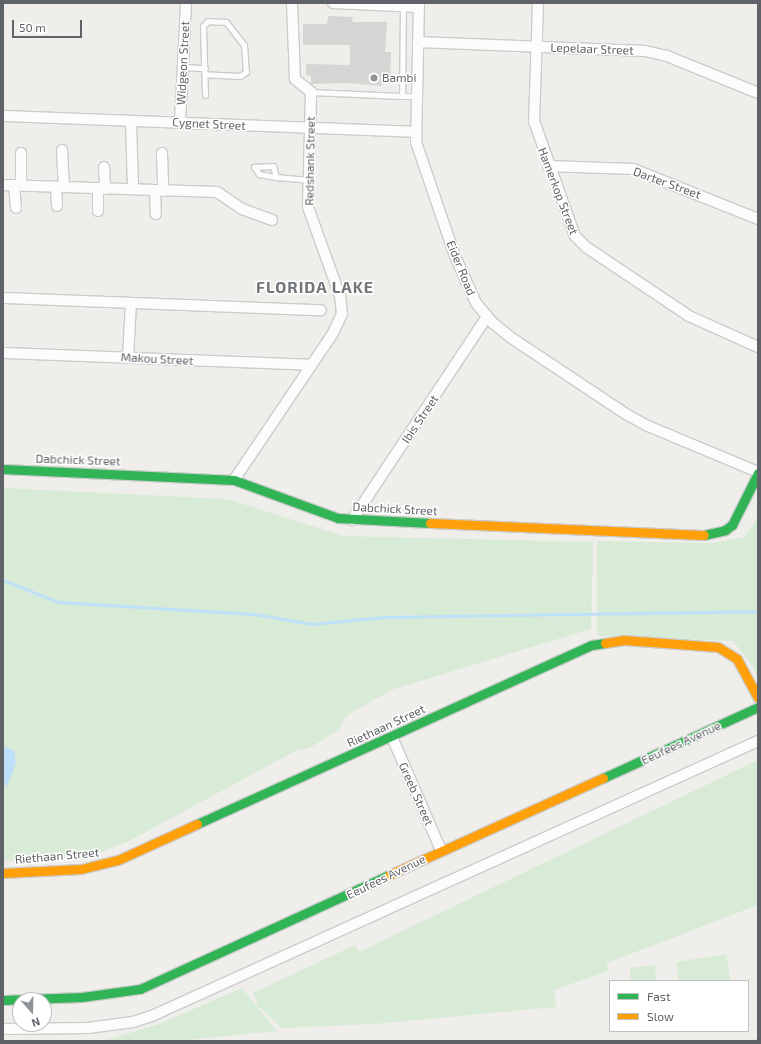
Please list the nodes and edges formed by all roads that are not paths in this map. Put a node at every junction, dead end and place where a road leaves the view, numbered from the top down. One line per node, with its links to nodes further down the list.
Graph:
1 (186, 3): 9 (street, Widgeon Street)
2 (292, 3): 12 (street)
3 (333, 3): 6 (street)
4 (538, 3): 8 (street, Hamerkop Street)
5 (419, 5): 6 (street); 7 (street, Eider Road)
6 (403, 6): 15 (lane)
7 (418, 42): 8 (street, Lepelaar Street); 16 (street, Eider Road)
8 (537, 46): 13 (street, Lepelaar Street); 25 (street, Hamerkop Street)
9 (183, 66): 10 (lane); 19 (street, Widgeon Street)
10 (205, 68): 11 (lane); 11 (lane)
11 (205, 74): 14 (lane)
12 (311, 92): 15 (lane); 20 (street, Redshank Street)
13 (758, 93)
14 (205, 95)
15 (402, 96): 16 (lane)
16 (416, 96): 21 (street, Eider Road)
17 (3, 116): 18 (street, Cygnet Street)
18 (131, 121): 19 (street, Cygnet Street); 33 (street)
19 (180, 122): 20 (street, Cygnet Street)
20 (310, 128): 21 (street, Cygnet Street); 28 (street, Redshank Street)
21 (415, 132): 44 (street, Eider Road)
22 (62, 150): 31 (street)
23 (21, 153): 30 (street)
24 (162, 153): 34 (street)
25 (548, 166): 39 (street, Darter Street); 45 (street, Hamerkop Street)
26 (104, 167): 32 (street)
27 (276, 177): 28 (lane)
28 (309, 180): 48 (street, Redshank Street)
29 (3, 185): 30 (street)
30 (17, 185): 31 (street); 36 (street)
31 (60, 187): 32 (street); 35 (street)
32 (101, 189): 33 (street); 37 (street)
33 (132, 189): 34 (street)
34 (159, 191): 38 (street); 40 (street)
35 (57, 206)
36 (16, 208)
37 (98, 211)
38 (156, 214)
39 (758, 219)
40 (272, 220)
41 (3, 298): 42 (street)
42 (131, 303): 43 (street); 47 (street)
43 (321, 310)
44 (487, 317): 50 (street, Eider Road); 52 (street, Ibis Street)
45 (758, 347)
46 (3, 353): 47 (street, Makou Street)
47 (128, 358): 48 (street, Makou Street)
48 (311, 365): 51 (street, Redshank Street)
49 (3, 469): 51 (street, Dabchick Street)
50 (758, 472): 52 (street, Dabchick Street)
51 (234, 480): 52 (street, Dabchick Street)
52 (352, 520)
53 (758, 698): 55 (street, Riethaan Street)
54 (758, 707): 57 (street, Eeufees Avenue)
55 (392, 737): 57 (street, Greeb Street); 58 (street, Riethaan Street)
56 (758, 742): 60 (street)
57 (441, 850): 59 (street, Eeufees Avenue)
58 (3, 873)
59 (3, 1000)
60 (3, 1029)

